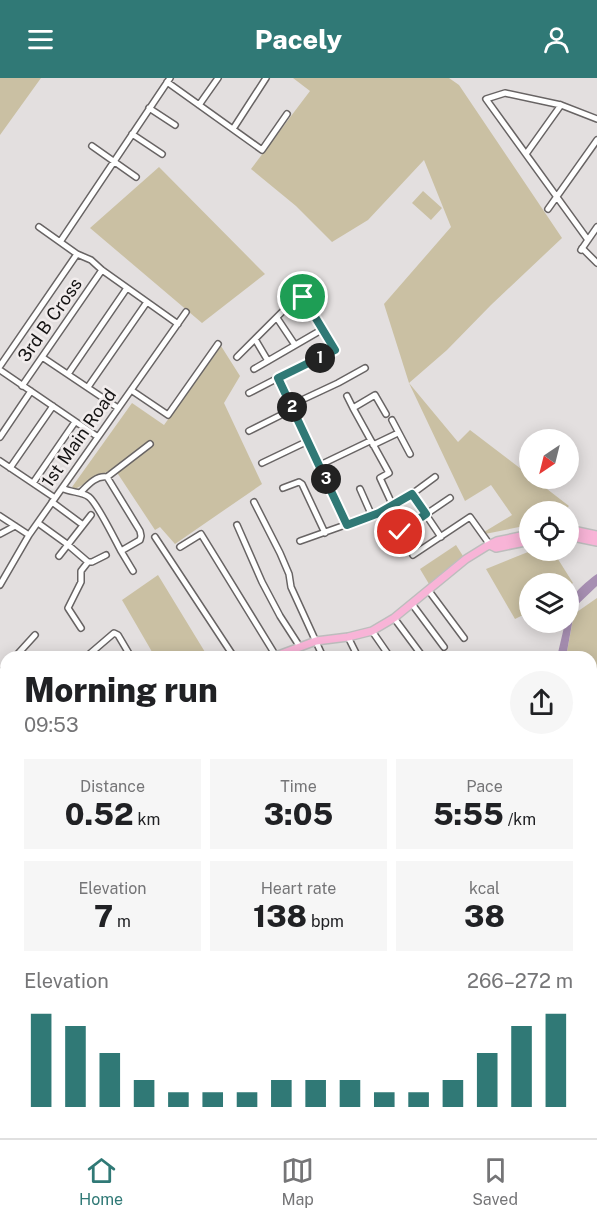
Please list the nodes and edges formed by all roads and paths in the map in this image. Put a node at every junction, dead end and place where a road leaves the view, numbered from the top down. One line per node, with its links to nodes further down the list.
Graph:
1 (218, 78): 4 (street)
2 (266, 78): 10 (street)
3 (168, 80): 4 (street); 6 (street)
4 (199, 105): 10 (street)
5 (561, 105): 8 (street); 15 (street); 15 (street)
6 (150, 108): 9 (street); 11 (street)
7 (287, 114): 10 (street)
8 (597, 119)
9 (175, 124)
10 (233, 129)
11 (132, 134): 14 (street); 16 (street)
12 (597, 140): 18 (street)
13 (92, 146): 16 (street)
14 (162, 154)
15 (526, 154): 18 (street)
16 (114, 162): 17 (street); 23 (street)
17 (136, 177)
18 (557, 197): 19 (street); 22 (street)
19 (548, 209)
20 (597, 226): 22 (street)
21 (39, 227): 23 (street)
22 (588, 240): 25 (street)
23 (60, 242): 24 (street)
24 (77, 254): 26 (street); 39 (street)
25 (597, 263)
26 (102, 270): 27 (street); 36 (street, 3rd B Cross)
27 (127, 288): 28 (street); 42 (street)
28 (147, 302): 31 (street); 45 (street)
29 (186, 312): 31 (street, 1st Main Road)
30 (277, 318): 32 (street); 33 (street); 35 (street)
31 (178, 324): 46 (street, 1st Main Road)
32 (323, 329): 35 (street); 43 (street)
33 (255, 339): 37 (street); 38 (street)
34 (218, 344): 46 (street)
35 (295, 345): 38 (street)
36 (42, 357): 42 (street); 44 (street, 3rd B Cross)
37 (237, 357)
38 (268, 361): 41 (street)
39 (0, 368): 44 (street)
40 (365, 368): 53 (street)
41 (255, 369)
42 (68, 374): 45 (street)
43 (278, 378): 49 (street); 53 (street)
44 (22, 386): 47 (street)
45 (88, 387): 54 (street)
46 (131, 390): 54 (street, 1st Main Road)
47 (31, 391): 52 (street); 61 (street)
48 (382, 391): 50 (street)
49 (249, 393)
50 (375, 394): 55 (street); 56 (street)
51 (348, 396): 55 (street)
52 (53, 406): 58 (street); 70 (street)
53 (292, 407): 59 (street); 63 (street)
54 (118, 408): 62 (street, 1st Main Road)
55 (353, 408): 64 (street)
56 (386, 414)
57 (392, 420): 60 (street)
58 (75, 422): 62 (street); 73 (street)
59 (249, 431)
60 (398, 433): 64 (street); 66 (street)
61 (0, 437)
62 (98, 437): 74 (street, 1st Main Road)
63 (308, 441): 68 (street); 69 (street)
64 (372, 443): 69 (street); 82 (street)
65 (150, 444): 71 (street)
66 (410, 454)
67 (0, 461): 70 (street)
68 (262, 463)
69 (320, 465): 90 (street)
70 (10, 468): 73 (street)
71 (107, 477): 77 (street); 108 (street)
72 (435, 477): 78 (street)
73 (33, 483): 80 (street)
74 (62, 488): 77 (street); 80 (street, 1st Main Road)
75 (284, 488): 94 (street)
76 (360, 489): 86 (street)
77 (80, 493): 108 (street)
78 (412, 494): 82 (street); 83 (street)
79 (450, 498): 83 (street)
80 (53, 500): 87 (street, 1st Main Road); 88 (street)
81 (254, 502): 123 (street)
82 (393, 506): 86 (street)
83 (426, 514): 93 (street); 100 (street)
84 (91, 515): 88 (street)
85 (0, 516): 91 (street)
86 (372, 516): 90 (street)
87 (38, 523): 96 (street, 1st Main Road); 105 (street)
88 (83, 525): 105 (street)
89 (237, 525): 125 (street)
90 (347, 525): 94 (street)
91 (15, 526): 95 (street); 96 (street)
92 (579, 531): 97 (main road)
93 (400, 532)
94 (325, 533): 102 (street)
95 (0, 534)
96 (29, 535): 114 (street, 1st Main Road)
97 (597, 535)
98 (519, 536): 106 (main road)
99 (155, 537): 129 (street)
100 (441, 537): 106 (street); 110 (street)
101 (579, 538): 103 (main road)
102 (300, 542)
103 (597, 542)
104 (519, 543): 106 (main road)
105 (67, 544): 111 (street); 112 (street)
106 (490, 545): 115 (main road)
107 (180, 547): 130 (street)
108 (121, 551): 113 (street)
109 (106, 555): 112 (street)
110 (413, 555)
111 (59, 556)
112 (87, 562): 118 (street)
113 (133, 571)
114 (0, 585)
115 (429, 591): 116 (main road); 122 (street)
116 (412, 604): 117 (main road); 124 (street)
117 (394, 618): 119 (main road); 135 (street)
118 (81, 628)
119 (372, 631): 121 (main road); 134 (street)
120 (35, 635): 126 (street)
121 (348, 637): 123 (main road); 133 (street)
122 (464, 638)
123 (316, 640): 125 (main road); 132 (street)
124 (444, 646)
125 (300, 647): 131 (main road)
126 (20, 651)
127 (93, 651): 128 (street)
128 (127, 651)
129 (230, 651)
130 (271, 651)
131 (294, 651)
132 (321, 651)
133 (355, 651)
134 (386, 651)
135 (419, 651)

